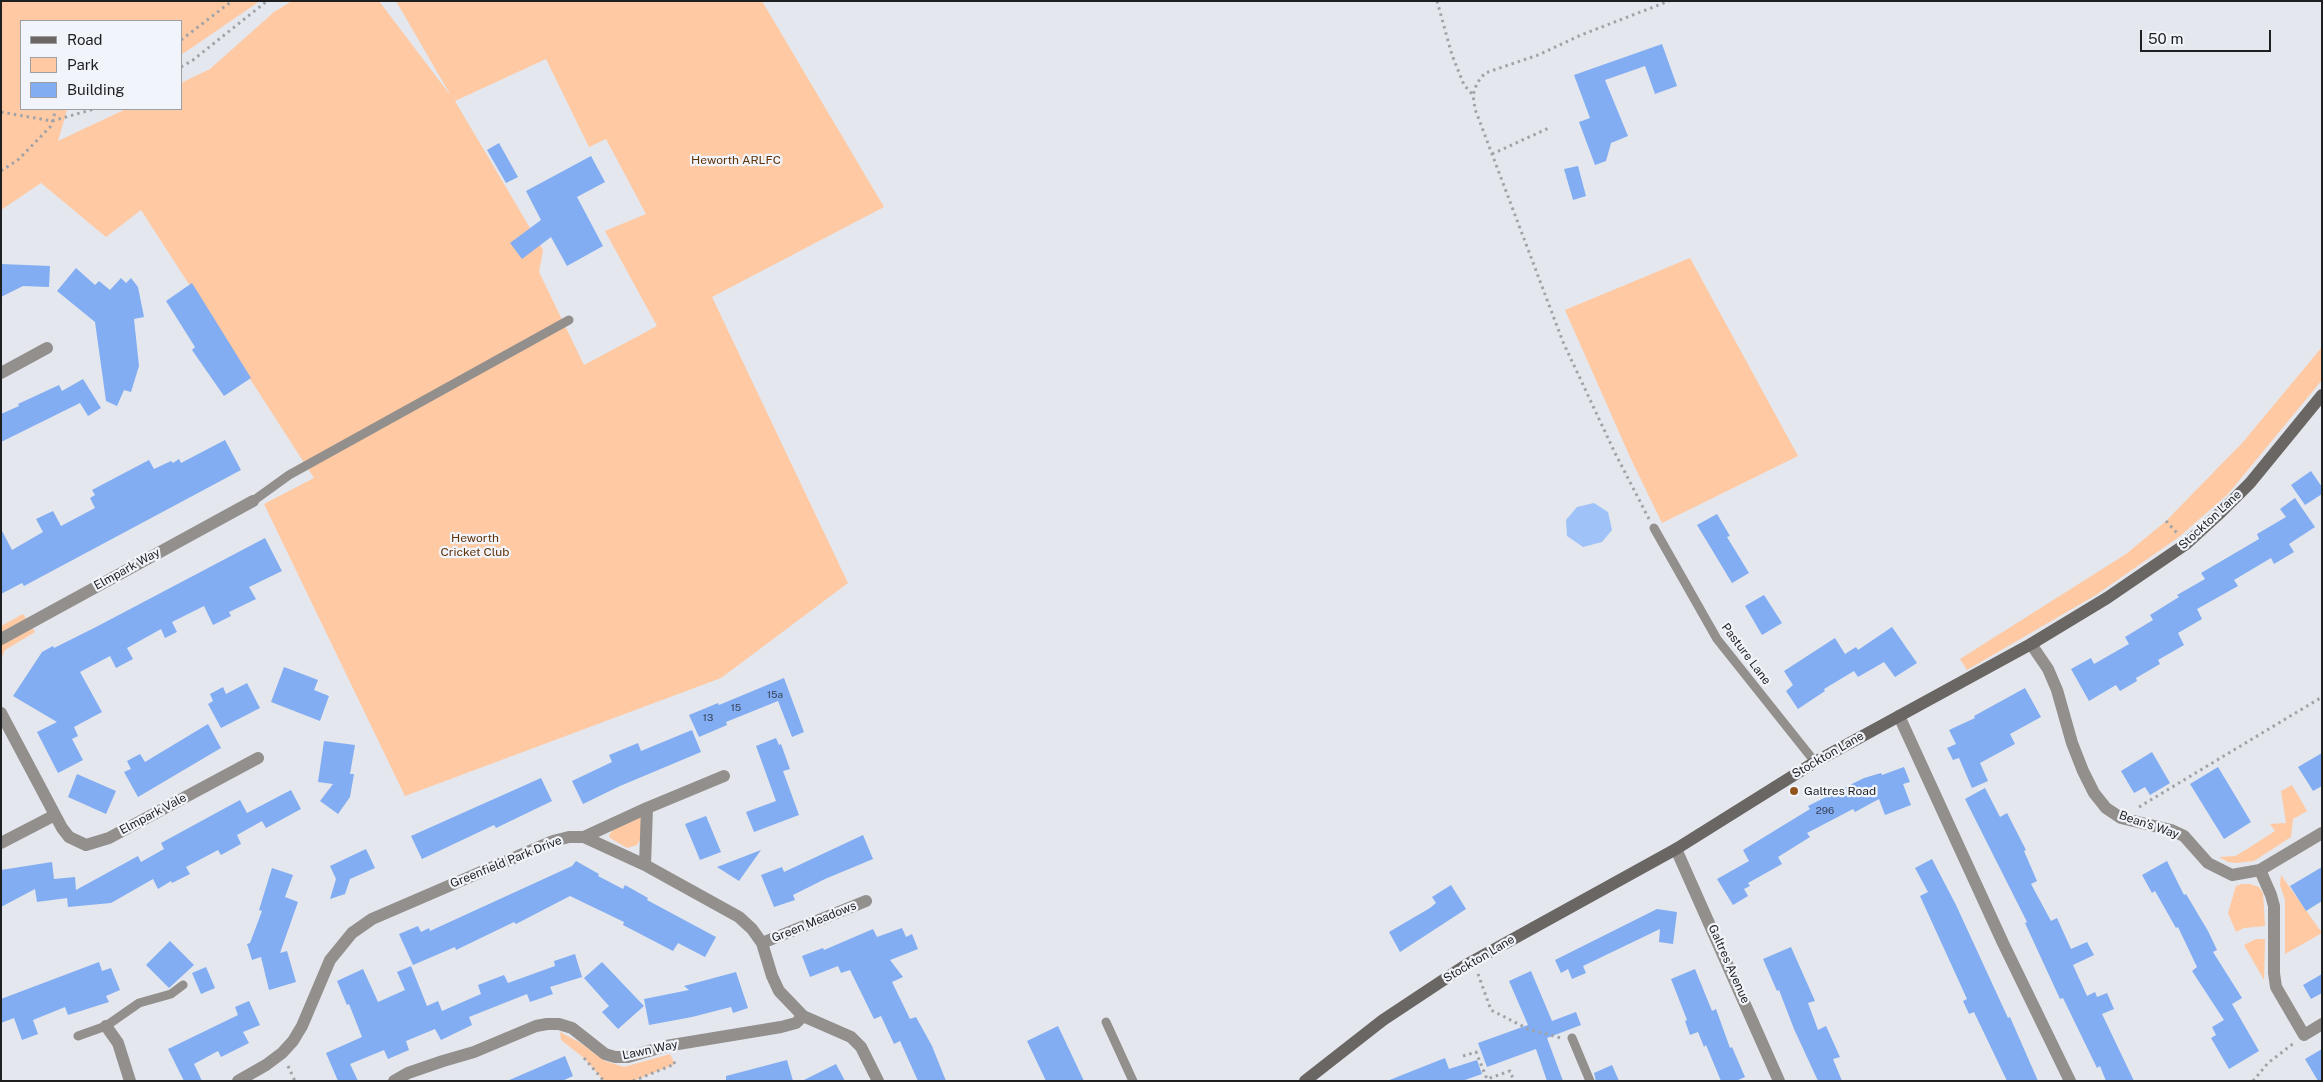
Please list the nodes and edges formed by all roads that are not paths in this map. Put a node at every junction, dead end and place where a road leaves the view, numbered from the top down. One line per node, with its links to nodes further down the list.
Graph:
1 (569, 320): 5 (lane)
2 (47, 348): 3 (street)
3 (1, 373)
4 (2322, 396): 8 (street, Stockton Lane)
5 (253, 501): 7 (street, Elmpark Way)
6 (1654, 528): 12 (lane, Pasture Lane)
7 (1, 639)
8 (2030, 644): 10 (street, Stockton Lane); 21 (street, Bean's Way)
9 (1, 713): 15 (street, Elmpark Vale)
10 (1899, 716): 12 (street, Stockton Lane); 39 (street)
11 (258, 758): 15 (street, Elmpark Vale)
12 (1815, 762): 19 (street, Stockton Lane)
13 (724, 776): 14 (street)
14 (647, 808): 17 (street); 20 (street)
15 (55, 816): 18 (street)
16 (2322, 833): 21 (street, Bean's Way)
17 (584, 837): 20 (street); 32 (street, Greenfield Park Drive)
18 (1, 843)
19 (1676, 849): 36 (street, Stockton Lane); 38 (street, Galtres Avenue)
20 (645, 865): 23 (street)
21 (2260, 870): 27 (street)
22 (866, 901): 23 (street, Green Meadows)
23 (762, 943): 25 (street)
24 (183, 985): 28 (lane)
25 (803, 1016): 33 (street, Lawn Way); 34 (street)
26 (1106, 1022): 35 (lane)
27 (2322, 1024)
28 (106, 1026): 29 (lane); 31 (street)
29 (78, 1036)
30 (1572, 1038): 37 (lane)
31 (130, 1081)
32 (238, 1081)
33 (394, 1081)
34 (878, 1081)
35 (1133, 1081)
36 (1305, 1081)
37 (1590, 1081)
38 (1779, 1081)
39 (2070, 1081)

